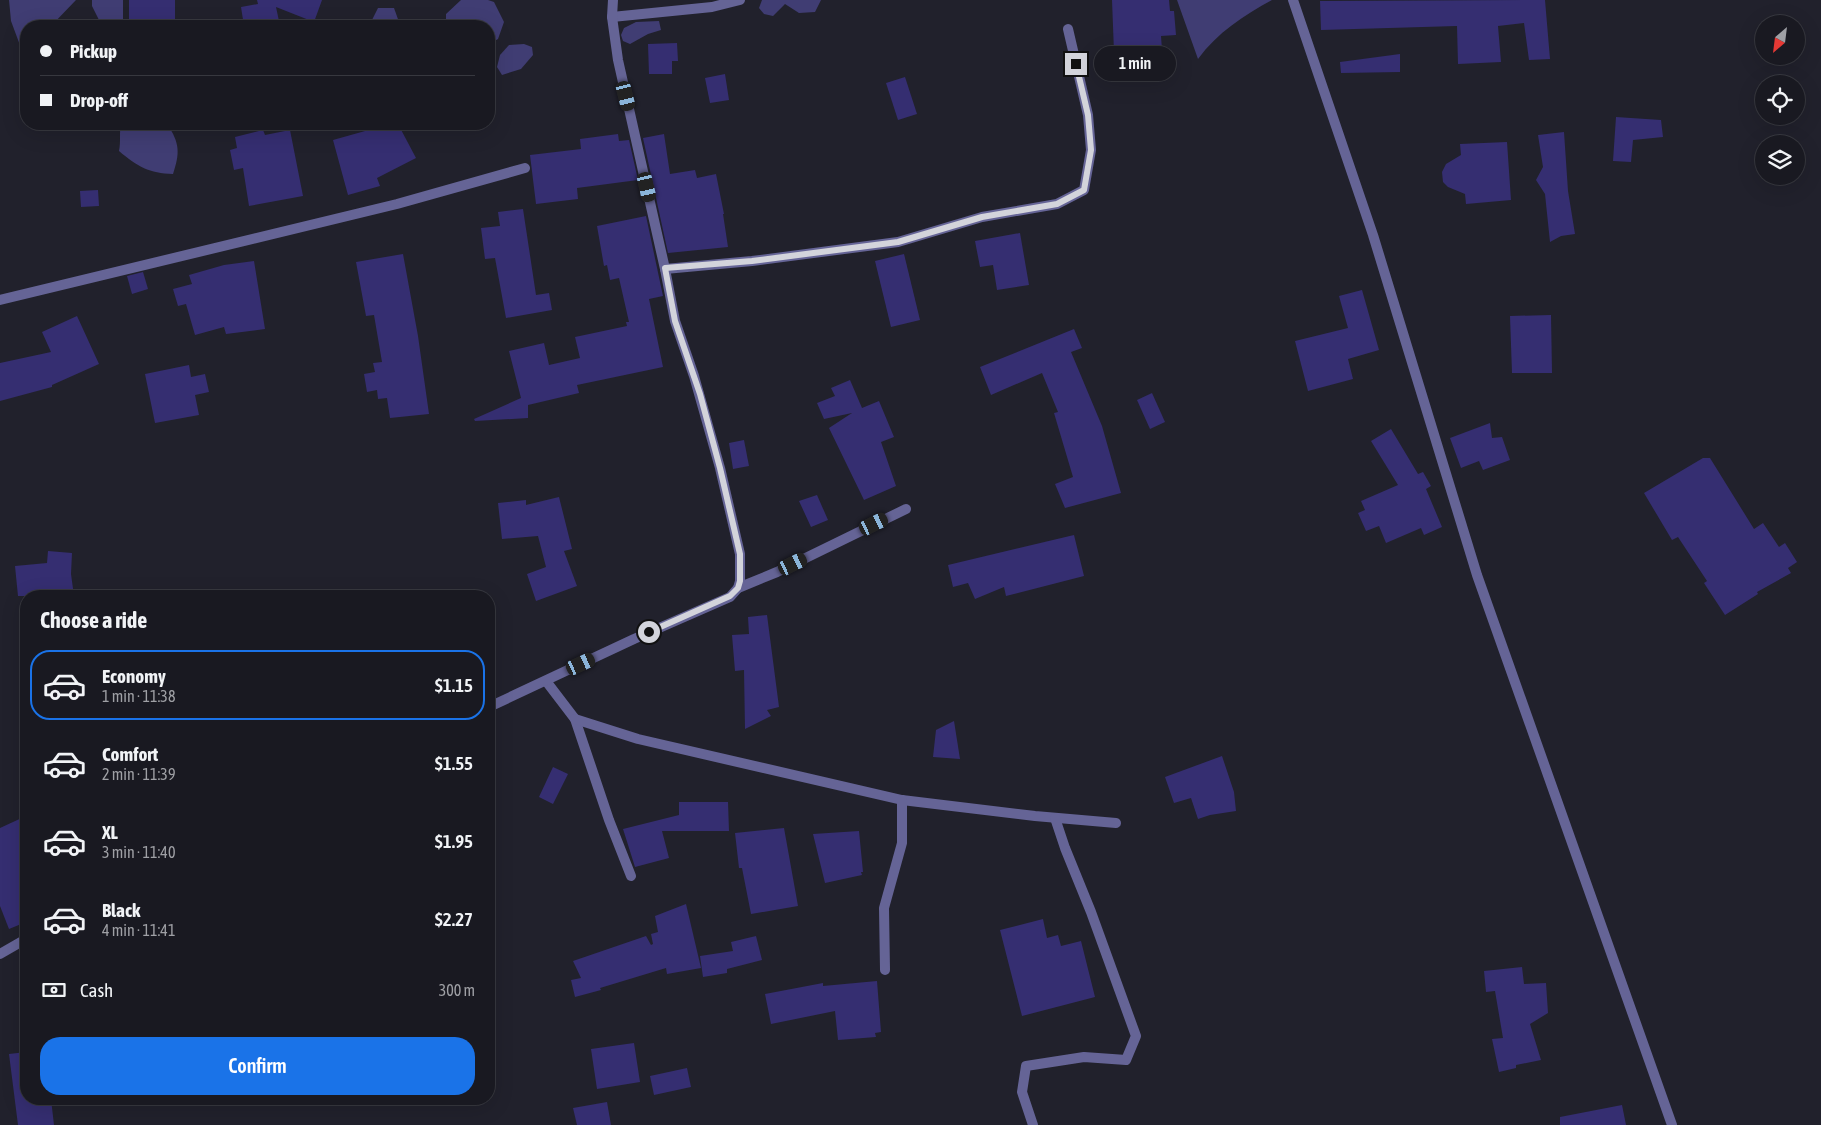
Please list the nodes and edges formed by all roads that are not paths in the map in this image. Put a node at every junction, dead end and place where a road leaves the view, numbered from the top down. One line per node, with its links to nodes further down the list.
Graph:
1 (613, 0): 4 (street)
2 (740, 0): 4 (street)
3 (1293, 0): 22 (street)
4 (612, 17): 7 (street)
5 (1068, 29): 7 (street)
6 (524, 168): 8 (street)
7 (665, 268): 10 (street)
8 (0, 300)
9 (906, 508): 10 (street)
10 (738, 588): 11 (street)
11 (546, 681): 12 (street); 13 (street)
12 (495, 704)
13 (575, 719): 14 (street); 17 (street)
14 (902, 800): 15 (street); 20 (street)
15 (1055, 818): 16 (street); 21 (street)
16 (1116, 823)
17 (631, 876)
18 (20, 942): 19 (street)
19 (0, 954)
20 (885, 970)
21 (1033, 1125)
22 (1672, 1125)

